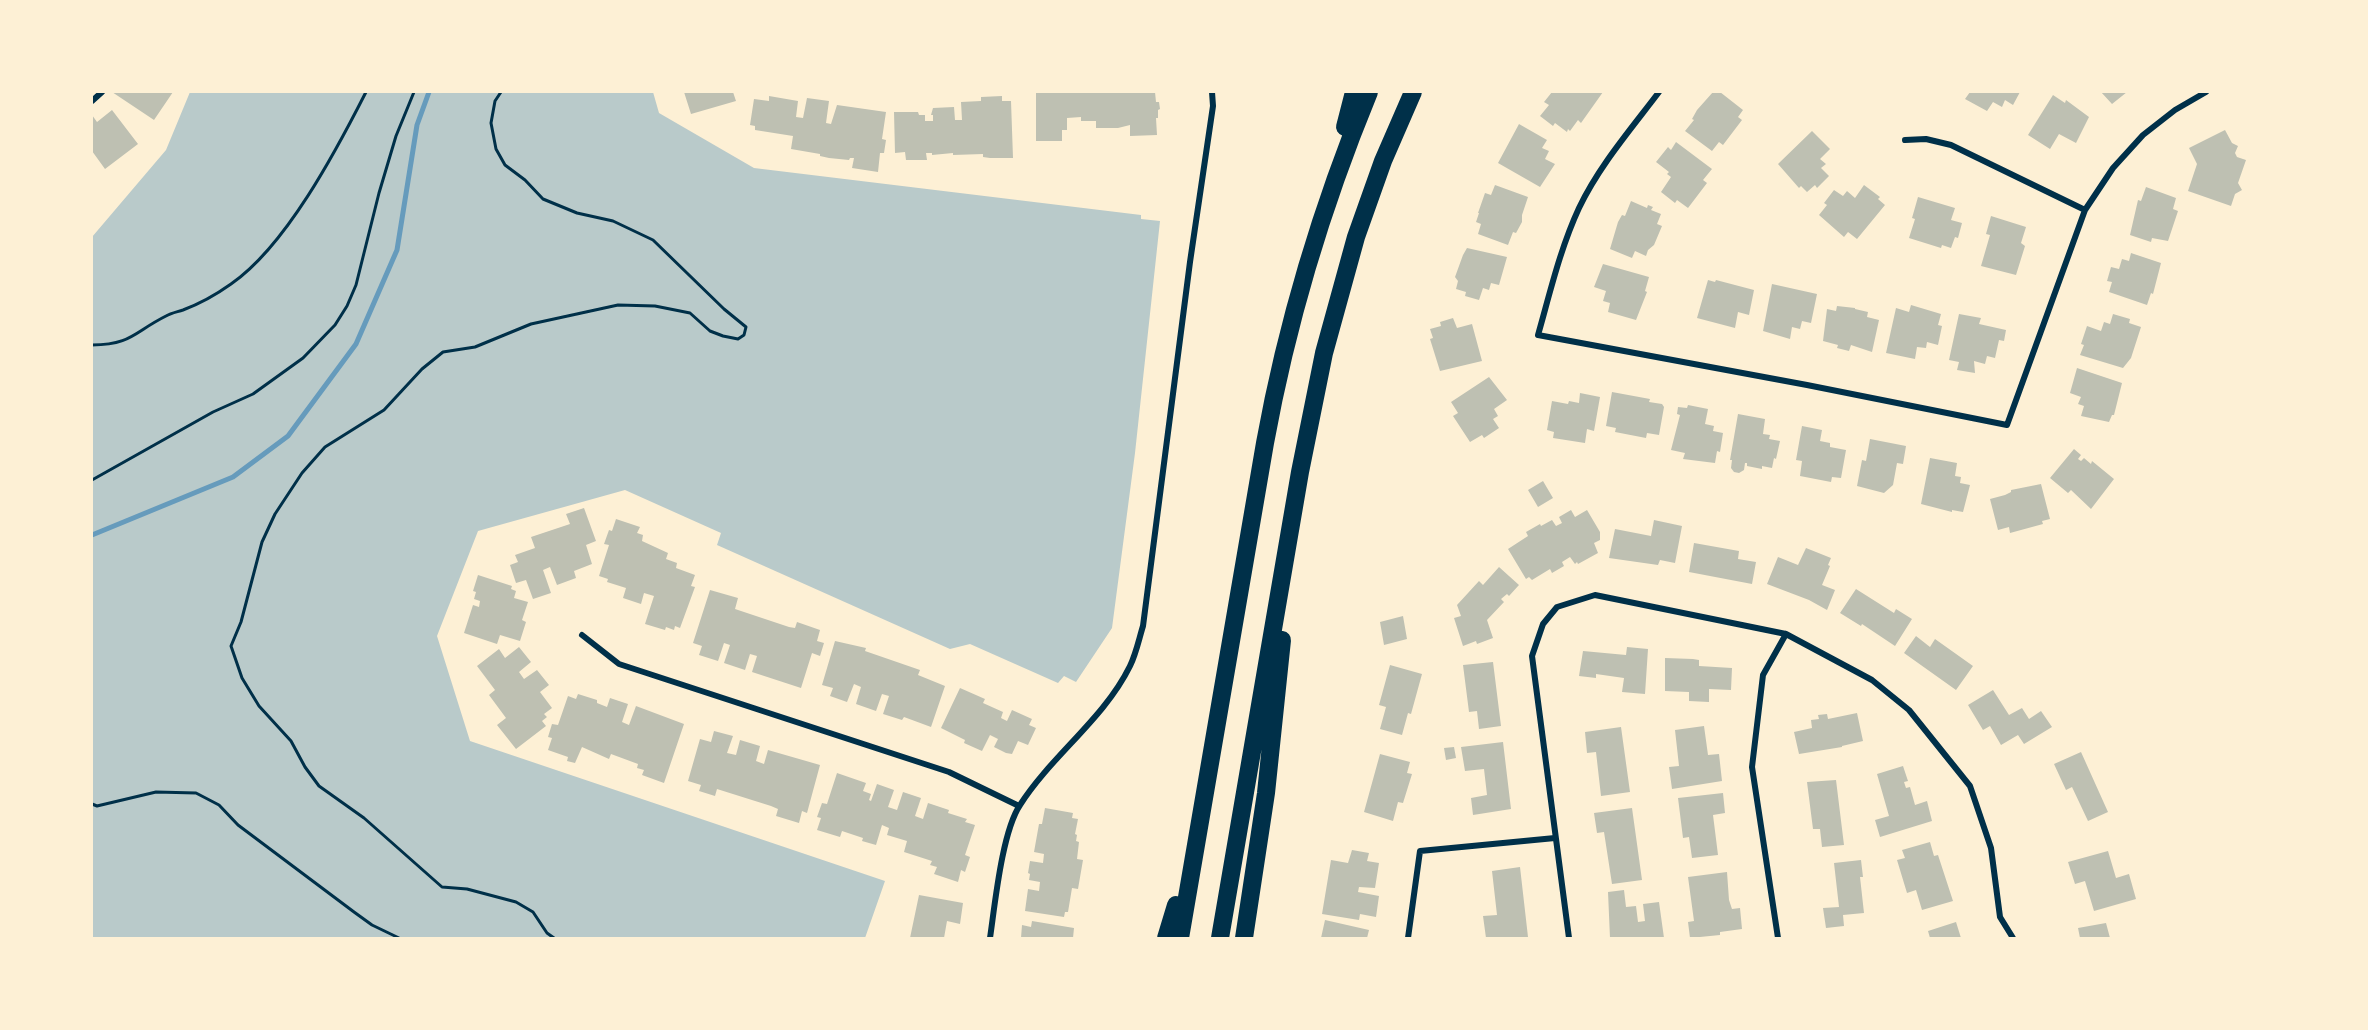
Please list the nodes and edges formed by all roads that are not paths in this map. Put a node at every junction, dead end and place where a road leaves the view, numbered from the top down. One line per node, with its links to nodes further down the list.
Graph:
1 (102, 92): 9 (street)
2 (1212, 92): 18 (street)
3 (1354, 92): 12 (highway)
4 (1369, 92): 12 (highway)
5 (1413, 92): 10 (highway)
6 (1417, 92): 10 (highway)
7 (1659, 92): 13 (street)
8 (2206, 92): 13 (street)
9 (92, 101)
10 (1398, 123): 14 (highway)
11 (1905, 140): 13 (street)
12 (1325, 206): 17 (highway)
13 (2085, 210)
14 (1300, 472): 23 (highway); 24 (highway)
15 (1786, 634): 19 (street); 27 (street); 28 (street)
16 (582, 635): 18 (street)
17 (1203, 805): 21 (highway); 22 (highway)
18 (1019, 807): 20 (street)
19 (1555, 838): 25 (street); 26 (street)
20 (990, 939)
21 (1166, 939)
22 (1180, 939)
23 (1220, 939)
24 (1244, 939)
25 (1408, 939)
26 (1569, 939)
27 (1778, 939)
28 (2013, 939)

